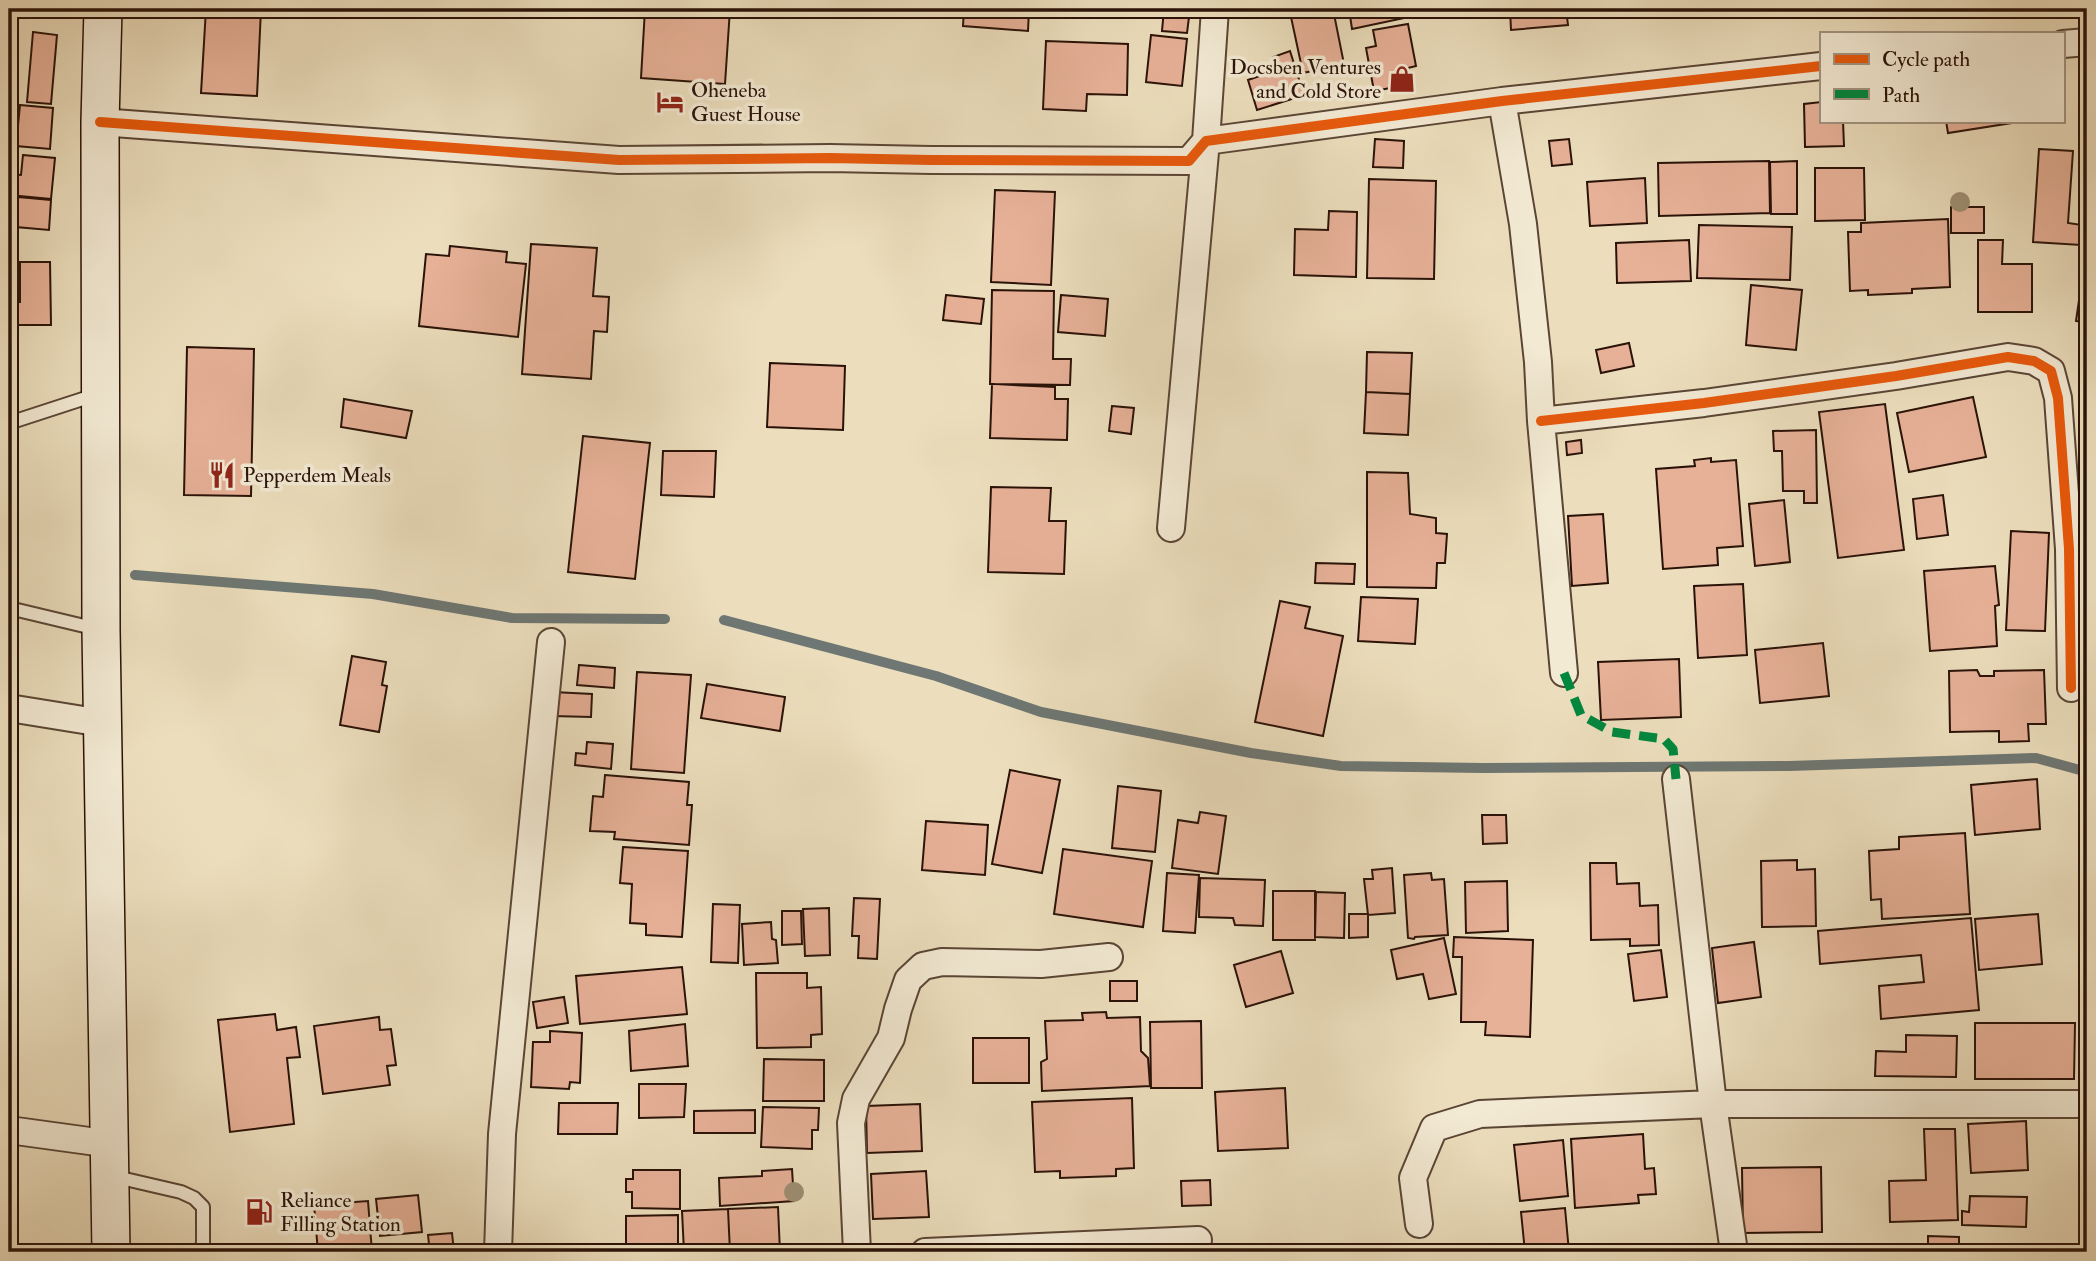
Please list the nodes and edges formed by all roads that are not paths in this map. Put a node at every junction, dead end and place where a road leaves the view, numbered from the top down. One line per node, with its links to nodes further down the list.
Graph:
1 (103, 9): 7 (main road)
2 (1215, 9): 8 (street)
3 (2087, 42): 4 (street)
4 (2064, 44)
5 (1820, 66): 6 (street)
6 (1502, 101): 8 (street); 10 (street)
7 (100, 122): 8 (street); 9 (main road)
8 (1206, 141): 12 (street)
9 (101, 394): 11 (lane); 14 (main road)
10 (1541, 421): 16 (street); 17 (street)
11 (9, 423)
12 (1171, 528)
13 (9, 608): 14 (lane)
14 (101, 630): 19 (main road)
15 (551, 642): 30 (street)
16 (1564, 673)
17 (2071, 688)
18 (9, 708): 19 (street)
19 (102, 723): 25 (main road)
20 (1676, 779): 22 (street)
21 (1110, 957): 31 (street)
22 (1713, 1104): 23 (street); 26 (street); 33 (street)
23 (2087, 1104)
24 (9, 1130): 25 (street)
25 (110, 1160): 28 (main road); 29 (lane)
26 (1419, 1224)
27 (1198, 1240): 32 (street)
28 (111, 1252)
29 (200, 1252)
30 (498, 1252)
31 (857, 1252)
32 (925, 1252)
33 (1734, 1252)

